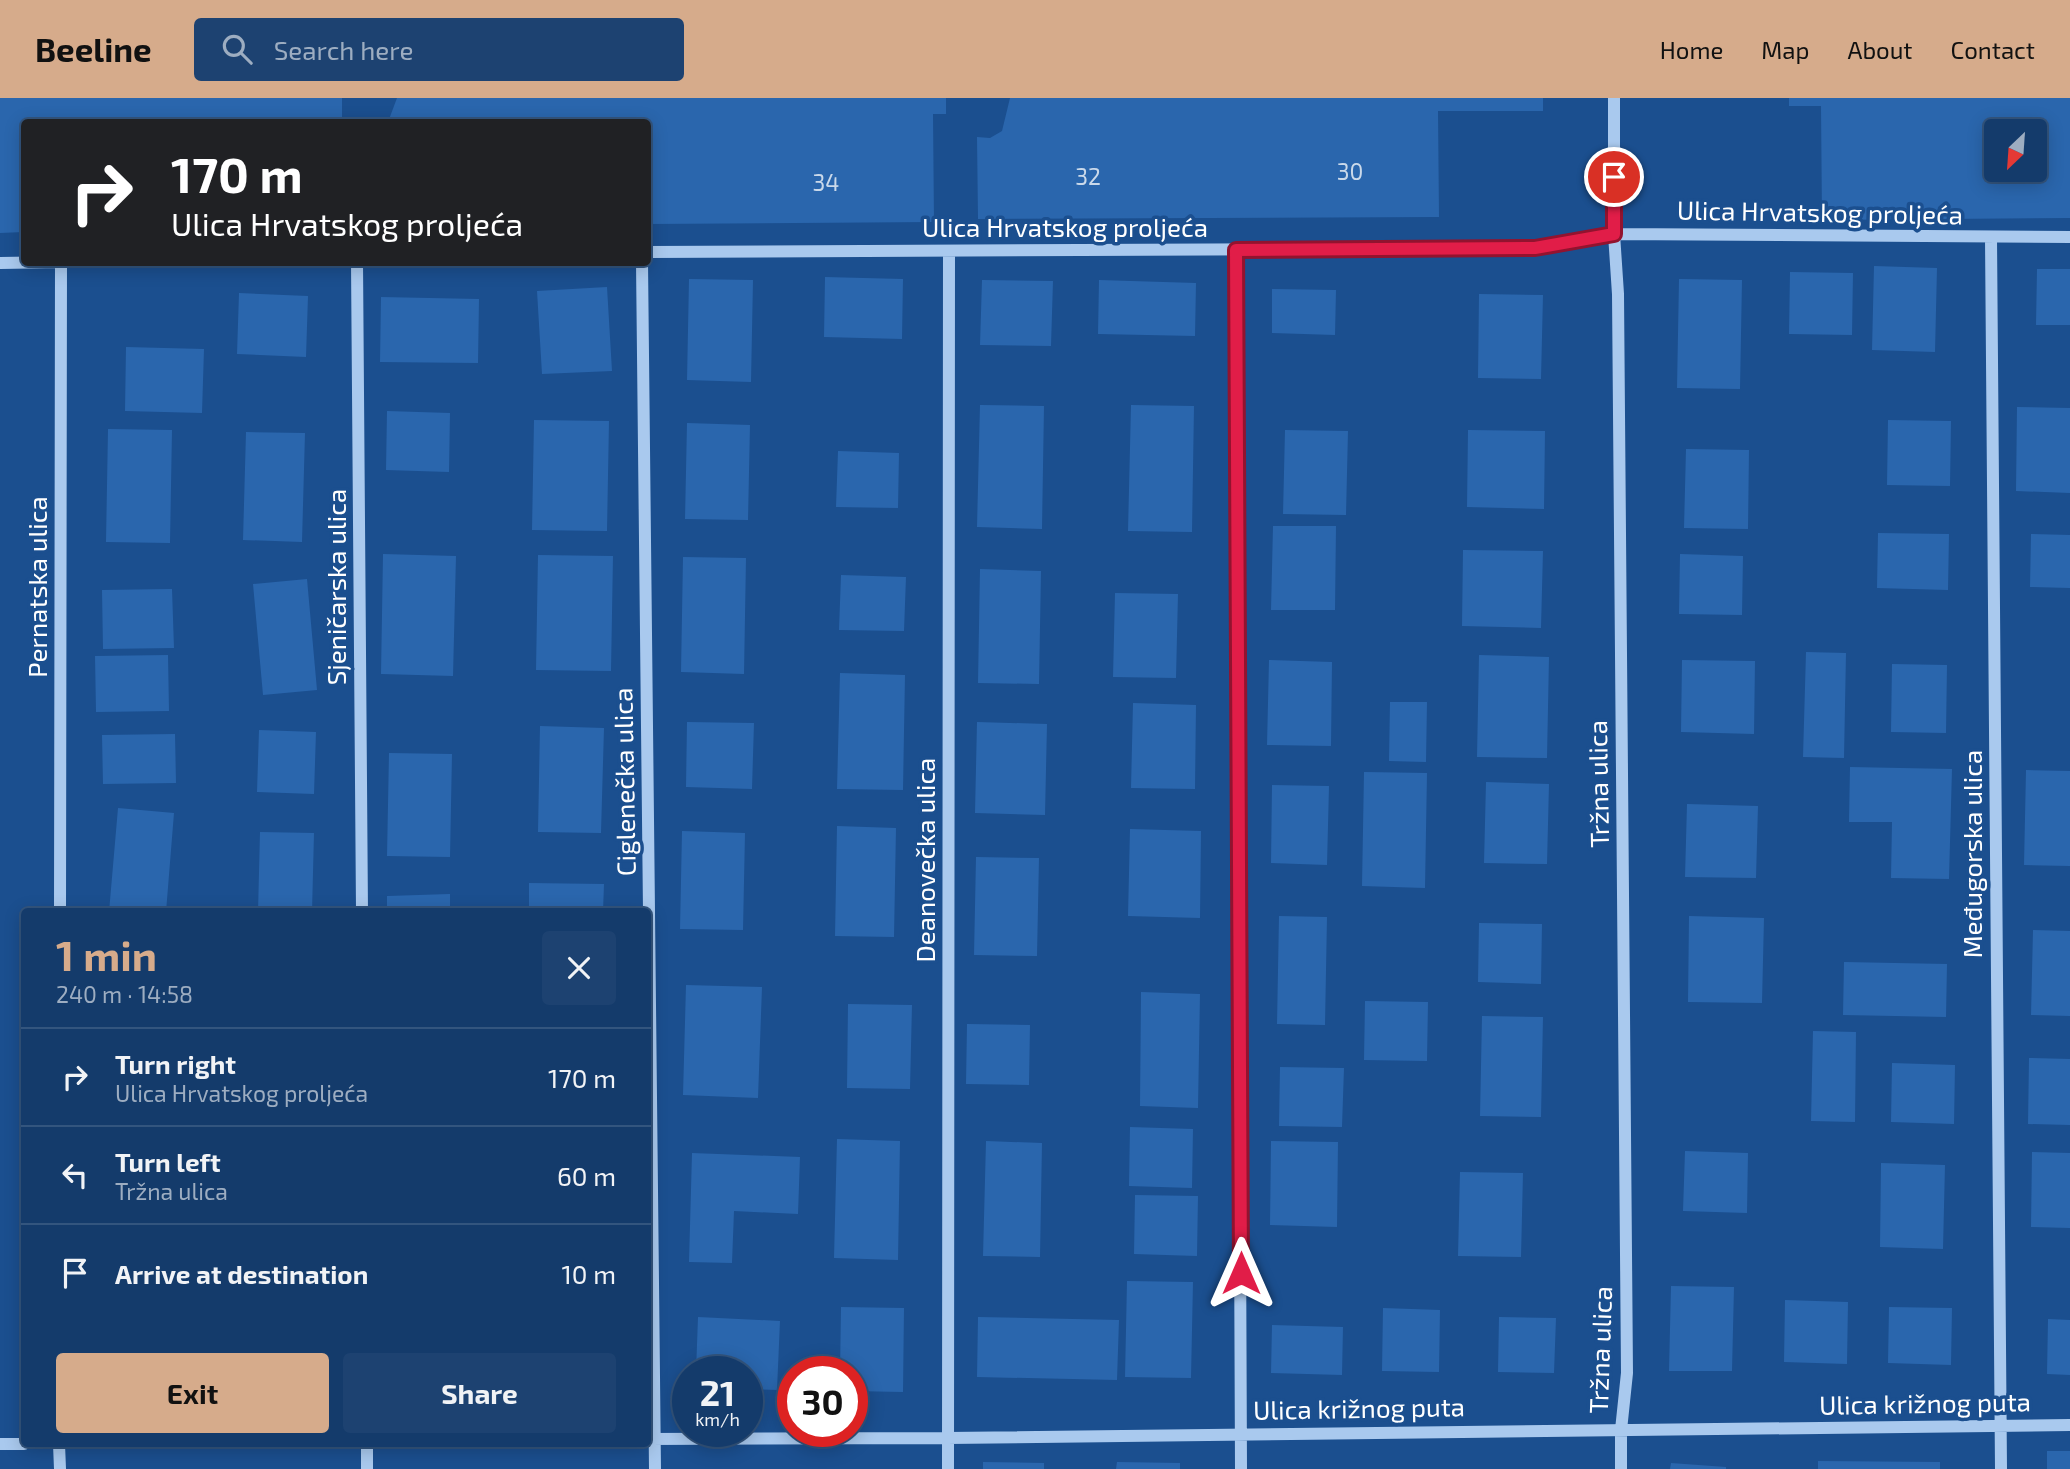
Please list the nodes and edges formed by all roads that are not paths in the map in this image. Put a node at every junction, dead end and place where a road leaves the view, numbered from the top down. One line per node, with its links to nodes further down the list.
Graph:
1 (1614, 98): 2 (street, Tržna ulica)
2 (1614, 234): 4 (street, Ulica Hrvatskog proljeća); 5 (street, Ulica Hrvatskog proljeća); 18 (street, Tržna ulica)
3 (2070, 237): 4 (street, Ulica Hrvatskog proljeća)
4 (1991, 238): 17 (street, Međugorska ulica)
5 (1236, 250): 7 (street, Ulica Hrvatskog proljeća); 19 (street)
6 (651, 252): 7 (street, Ulica Hrvatskog proljeća)
7 (949, 252): 20 (street, Deanovečka ulica)
8 (0, 263): 9 (street)
9 (21, 263)
10 (61, 266): 13 (street, Pernatska ulica)
11 (357, 266): 14 (street, Sjeničarska ulica)
12 (642, 266): 15 (street, Ciglenečka ulica)
13 (60, 908)
14 (362, 908)
15 (647, 908)
16 (2070, 1425): 17 (street, Ulica križnog puta)
17 (2001, 1427): 18 (street, Ulica križnog puta); 32 (street, Međugorska ulica)
18 (1621, 1430): 19 (street, Ulica križnog puta); 31 (street, Tržna ulica)
19 (1241, 1433): 20 (street, Ulica križnog puta); 30 (street)
20 (947, 1438): 21 (street, Ulica križnog puta); 29 (street, Deanovečka ulica)
21 (651, 1439): 28 (street, Ciglenečka ulica)
22 (0, 1444): 23 (street)
23 (21, 1444)
24 (59, 1447): 26 (street)
25 (367, 1447): 27 (street)
26 (60, 1469)
27 (367, 1469)
28 (655, 1469)
29 (948, 1469)
30 (1241, 1469)
31 (1621, 1469)
32 (2001, 1469)

